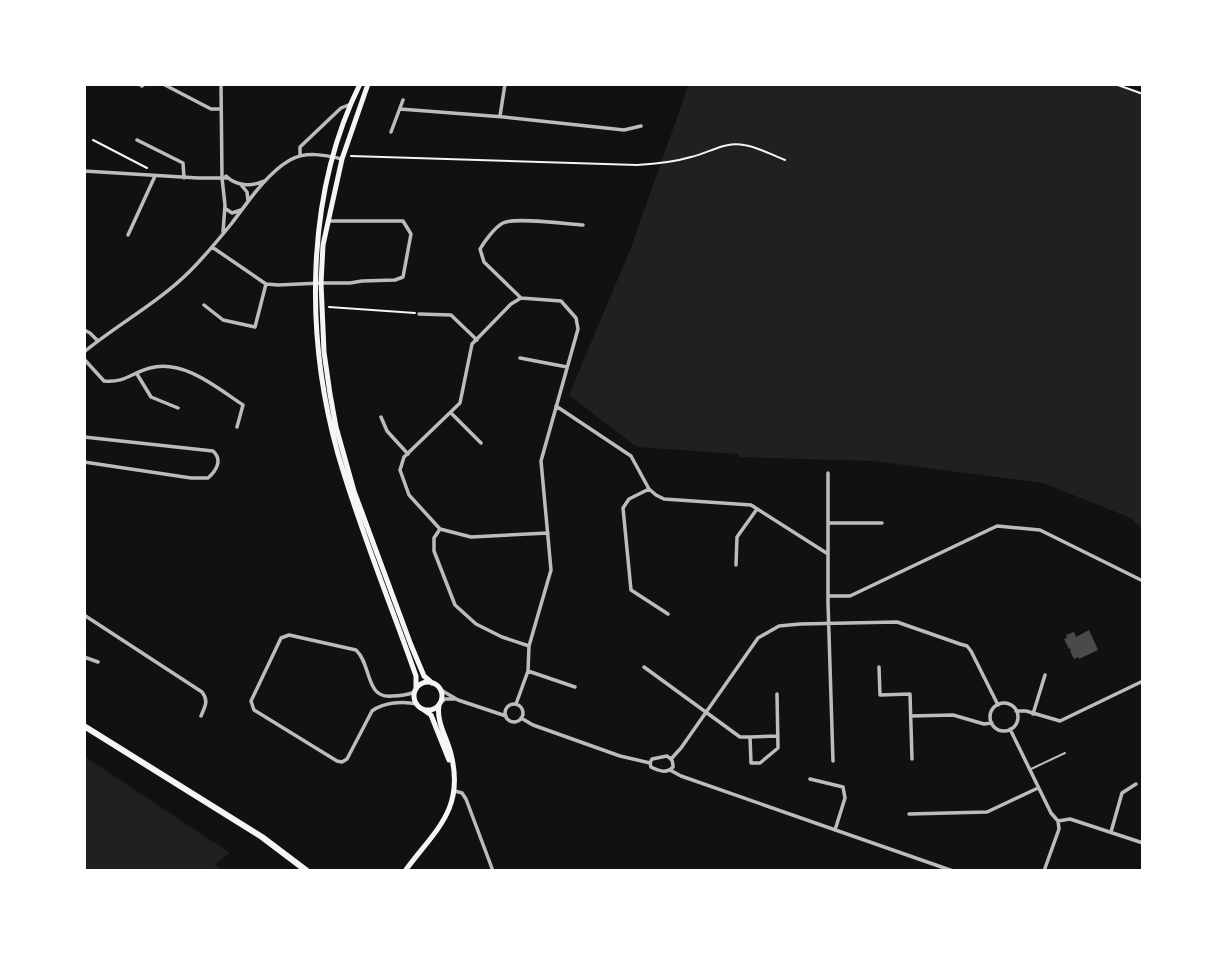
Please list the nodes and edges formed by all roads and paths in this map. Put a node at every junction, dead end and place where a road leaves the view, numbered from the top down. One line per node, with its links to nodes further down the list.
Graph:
1 (139, 84): 2 (street)
2 (145, 84)
3 (163, 84): 12 (street)
4 (221, 84): 12 (street)
5 (360, 84): 11 (main road)
6 (368, 84): 21 (main road)
7 (505, 84): 14 (street)
8 (1115, 84): 9 (path)
9 (1143, 94)
10 (403, 100): 13 (street)
11 (351, 104): 19 (street); 20 (main road)
12 (220, 109): 26 (street)
13 (400, 109): 14 (street); 16 (street)
14 (500, 116): 15 (street)
15 (641, 126)
16 (391, 132)
17 (93, 140): 24 (path)
18 (136, 141): 25 (street)
19 (300, 156): 20 (street); 27 (street)
20 (333, 157): 21 (street); 38 (main road)
21 (342, 157): 22 (path); 33 (main road)
22 (785, 160)
23 (84, 171): 24 (street)
24 (153, 176): 25 (street); 36 (street)
25 (184, 178): 26 (street)
26 (225, 178): 28 (street); 29 (street)
27 (267, 180): 28 (street); 30 (street)
28 (238, 183): 29 (street); 30 (street)
29 (224, 190): 31 (street)
30 (247, 202): 32 (street)
31 (225, 205): 32 (street); 35 (street)
32 (242, 209): 35 (street)
33 (328, 221): 38 (main road); 38 (street)
34 (583, 225): 40 (street)
35 (222, 233): 37 (street)
36 (128, 234)
37 (212, 247): 39 (street); 46 (street)
38 (318, 283): 39 (street); 42 (main road); 86 (main road)
39 (267, 284): 41 (street)
40 (521, 298): 45 (street); 50 (street)
41 (204, 305)
42 (321, 308): 43 (path); 83 (main road)
43 (419, 314): 45 (street)
44 (84, 330): 46 (street)
45 (477, 340): 54 (street)
46 (98, 341): 47 (street)
47 (84, 352)
48 (520, 358): 50 (street)
49 (84, 359): 51 (street)
50 (567, 367): 52 (street)
51 (137, 374): 53 (street); 56 (street)
52 (556, 406): 62 (street); 67 (street)
53 (178, 408)
54 (451, 413): 58 (street); 59 (street)
55 (381, 417): 59 (street)
56 (237, 427)
57 (84, 437): 60 (street)
58 (481, 443)
59 (408, 454): 66 (street)
60 (84, 462)
61 (828, 473): 64 (street)
62 (649, 489): 63 (street); 72 (street)
63 (757, 509): 68 (street); 69 (street)
64 (828, 523): 65 (street); 68 (street)
65 (882, 523)
66 (440, 529): 67 (street); 75 (street)
67 (548, 533): 75 (street)
68 (828, 554): 71 (street)
69 (736, 565)
70 (1143, 581): 71 (street)
71 (828, 596): 74 (street)
72 (668, 614)
73 (84, 615): 97 (street)
74 (830, 624): 92 (street); 95 (street); 109 (street)
75 (529, 646): 80 (street)
76 (84, 657): 77 (street)
77 (97, 662)
78 (644, 667): 95 (street)
79 (879, 667): 99 (street)
80 (528, 671): 84 (street); 91 (street)
81 (1045, 675): 96 (street)
82 (1143, 681): 96 (street)
83 (432, 683): 85 (main road); 86 (main road)
84 (575, 687)
85 (441, 690): 88 (street); 90 (main road)
86 (416, 691): 89 (main road); 89 (street)
87 (777, 694): 104 (street)
88 (458, 699): 90 (street); 98 (street)
89 (417, 704): 93 (main road)
90 (440, 704): 93 (main road); 111 (main road)
91 (516, 704): 98 (street); 100 (street)
92 (998, 705): 94 (street); 101 (street)
93 (424, 710): 111 (main road)
94 (1016, 711): 96 (street); 103 (street)
95 (706, 712): 105 (street); 107 (street)
96 (1033, 713)
97 (201, 716)
98 (506, 716): 100 (street)
99 (911, 716): 101 (street); 108 (street)
100 (521, 718): 110 (street)
101 (992, 723): 103 (street)
102 (84, 726): 123 (main road)
103 (1010, 729): 113 (street)
104 (778, 736): 105 (street); 105 (street)
105 (750, 737)
106 (1065, 753): 113 (lane)
107 (671, 759): 110 (street); 112 (street)
108 (912, 759)
109 (833, 761)
110 (650, 763): 112 (street)
111 (454, 769): 117 (main road)
112 (670, 770): 120 (street)
113 (1030, 770): 116 (street)
114 (810, 779): 120 (street)
115 (1136, 784): 121 (street)
116 (1038, 788): 118 (street); 119 (street)
117 (455, 791): 124 (main road); 125 (street)
118 (909, 814)
119 (1058, 821): 121 (street); 127 (street)
120 (835, 830): 126 (street)
121 (1111, 832): 122 (street)
122 (1143, 843)
123 (307, 871)
124 (405, 871)
125 (493, 871)
126 (953, 871)
127 (1044, 871)

